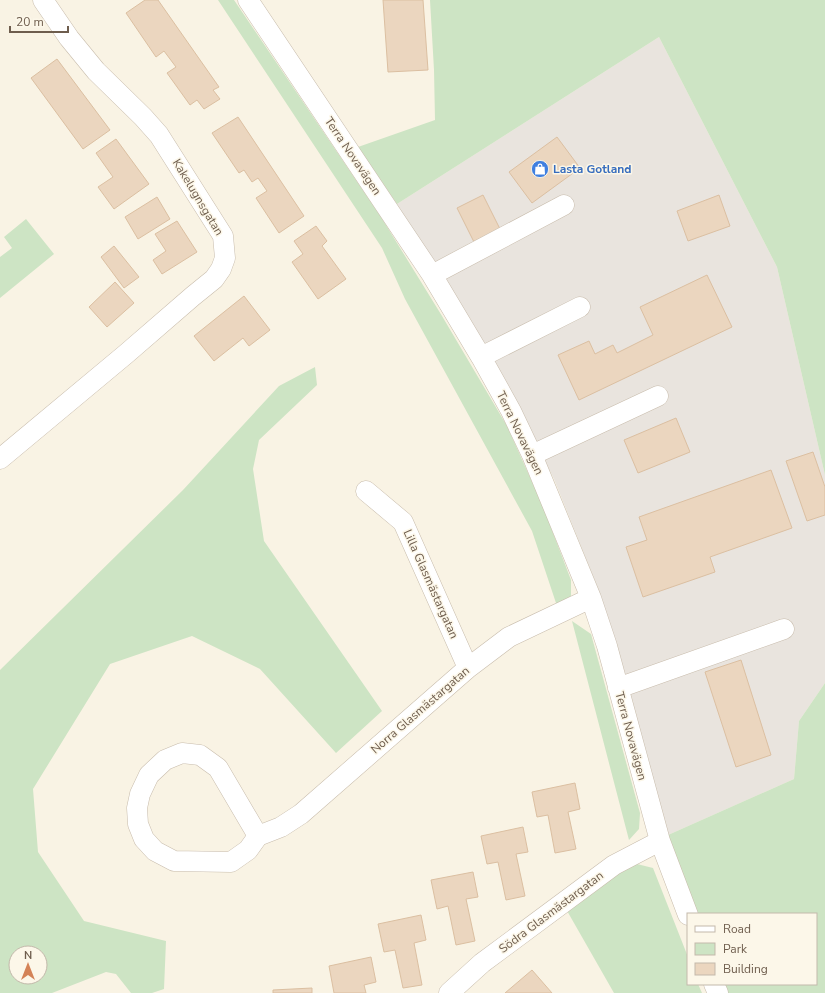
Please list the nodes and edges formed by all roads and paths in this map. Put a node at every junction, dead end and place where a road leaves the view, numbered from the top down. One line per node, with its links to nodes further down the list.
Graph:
1 (43, 0): 9 (street, Kakelugnsgatan)
2 (248, 0): 4 (street, Terra Novavägen)
3 (564, 205): 4 (street)
4 (432, 274): 6 (street, Terra Novavägen)
5 (580, 307): 6 (street)
6 (480, 357): 8 (street, Terra Novavägen)
7 (658, 396): 8 (street)
8 (532, 455): 11 (street, Terra Novavägen)
9 (0, 459)
10 (366, 491): 13 (street, Lilla Glasmästargatan)
11 (591, 598): 13 (street, Norra Glasmästargatan); 14 (street, Terra Novavägen)
12 (784, 629): 14 (street)
13 (468, 668): 15 (street, Norra Glasmästargatan)
14 (618, 688): 16 (street, Terra Novavägen)
15 (258, 836): 15 (street)
16 (660, 840): 17 (street, Terra Novavägen); 18 (street, Södra Glasmästargatan)
17 (687, 913)
18 (449, 993)

